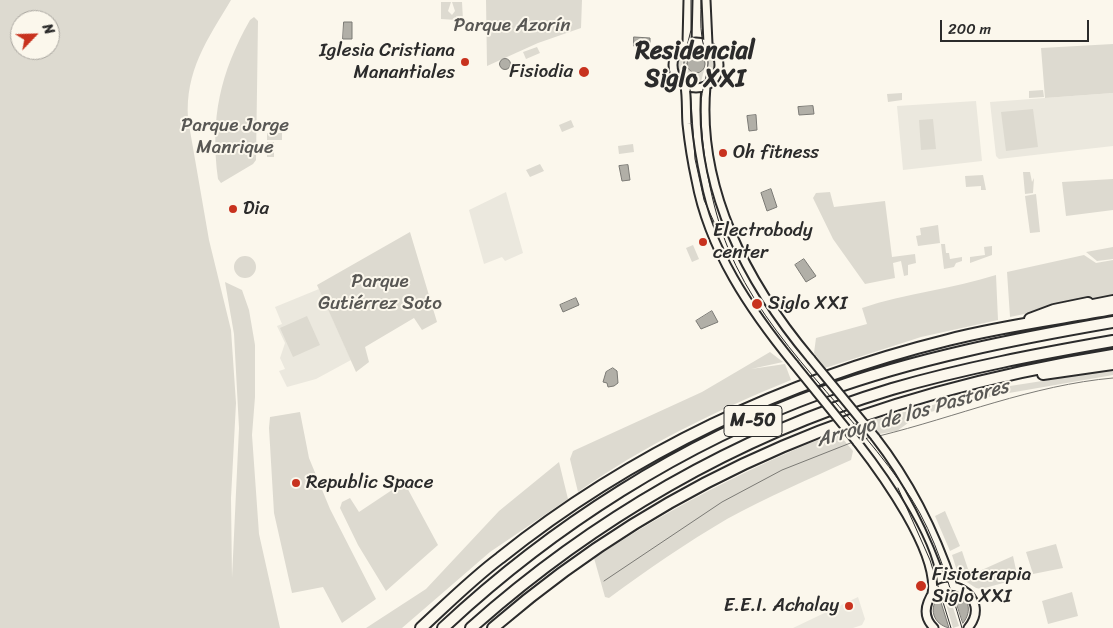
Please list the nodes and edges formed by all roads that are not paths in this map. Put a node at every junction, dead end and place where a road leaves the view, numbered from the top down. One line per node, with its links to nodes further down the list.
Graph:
1 (688, 0): 3 (street)
2 (706, 0): 4 (street)
3 (687, 43): 4 (street); 5 (street)
4 (708, 44): 6 (street)
5 (685, 86): 6 (street); 17 (street, bridge)
6 (706, 86): 16 (street, bridge)
7 (1113, 299): 10 (highway)
8 (1113, 309): 10 (highway)
9 (1113, 322): 20 (highway, M-50)
10 (980, 333): 15 (highway)
11 (1113, 341): 21 (highway, M-50)
12 (1113, 355): 14 (highway)
13 (1113, 364): 14 (highway)
14 (898, 403): 22 (highway)
15 (498, 559): 18 (highway); 19 (highway)
16 (953, 586): 17 (street); 24 (street)
17 (932, 594): 23 (street)
18 (413, 628)
19 (421, 628)
20 (443, 628)
21 (471, 628)
22 (493, 628)
23 (934, 628)
24 (968, 628)

